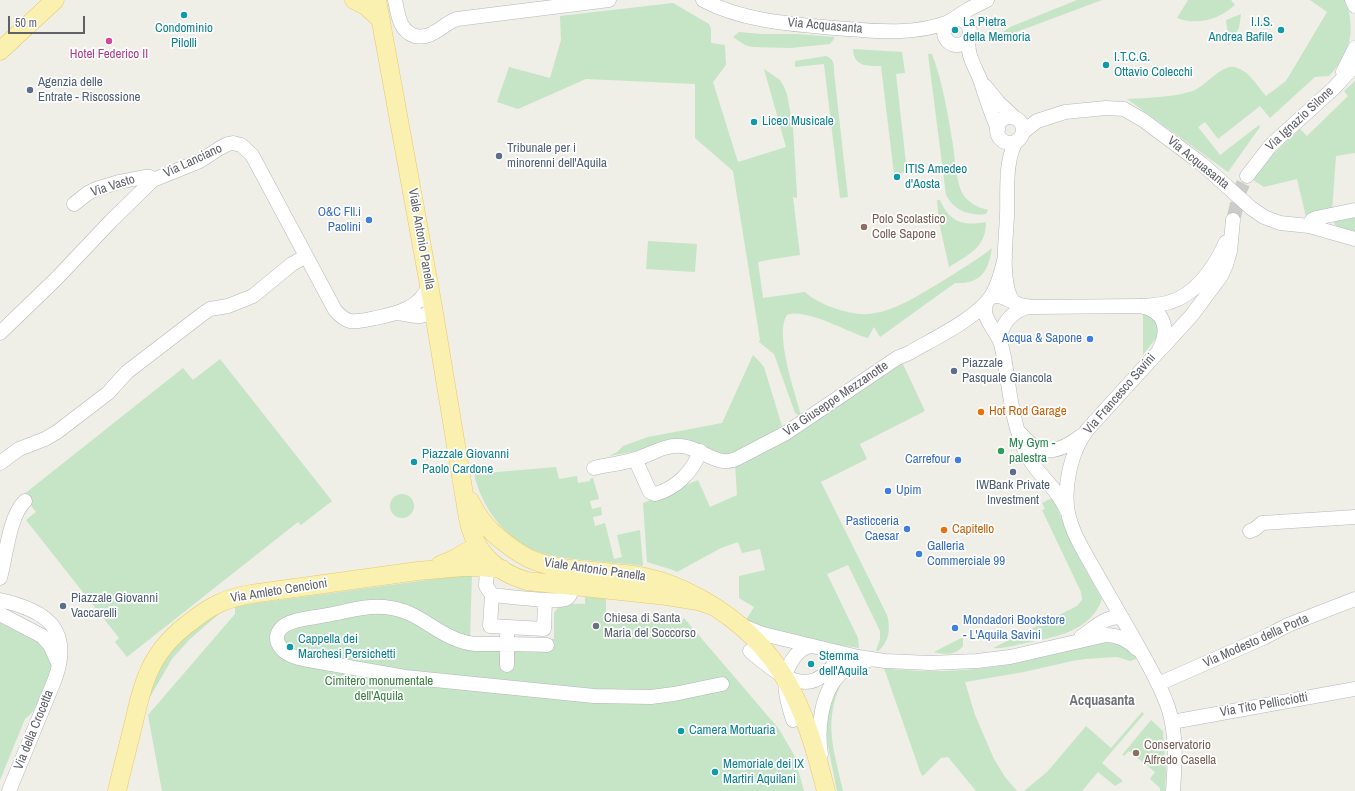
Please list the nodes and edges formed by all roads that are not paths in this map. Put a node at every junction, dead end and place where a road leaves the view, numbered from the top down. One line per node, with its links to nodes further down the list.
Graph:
1 (55, 0): 16 (main road)
2 (354, 0): 10 (main road)
3 (377, 0): 10 (main road, Viale Antonio Panella)
4 (395, 0): 5 (street)
5 (609, 0)
6 (703, 0): 12 (street, Via Acquasanta)
7 (988, 0): 11 (street, Via Acquasanta); 13 (street)
8 (1352, 0): 9 (street)
9 (1355, 6)
10 (381, 20): 32 (main road, Viale Antonio Panella)
11 (950, 21): 12 (street, Via Acquasanta); 13 (street); 14 (street)
12 (897, 32): 14 (street)
13 (969, 34): 14 (street); 17 (street)
14 (951, 42): 17 (street)
15 (1355, 48): 20 (street)
16 (0, 51)
17 (971, 62): 19 (street)
18 (1355, 65): 20 (street, Via Ignazio Silone)
19 (980, 80): 21 (street); 22 (street)
20 (1334, 88): 23 (street, Via Ignazio Silone)
21 (1018, 127): 22 (street); 22 (street, Via Acquasanta); 25 (street, Via Giuseppe Mezzanotte); 28 (street, Via Acquasanta)
22 (998, 133): 25 (street, Via Giuseppe Mezzanotte)
23 (1247, 176)
24 (153, 180): 26 (street, Via Vasto); 30 (street, Via Lanciano); 41 (street, Via Lanciano)
25 (1007, 183): 31 (street, Via Giuseppe Mezzanotte)
26 (74, 204)
27 (1355, 210): 28 (street)
28 (1309, 226): 29 (street, Via Acquasanta)
29 (1355, 240)
30 (306, 256): 38 (street, Via Lanciano); 49 (street)
31 (1005, 257): 33 (street, Via Giuseppe Mezzanotte); 34 (street, Via Giuseppe Mezzanotte)
32 (429, 284): 36 (main road, Viale Antonio Panella); 38 (street, Via Lanciano)
33 (988, 300): 34 (street, Via Francesco Savini); 39 (street, Via Giuseppe Mezzanotte); 40 (street)
34 (1015, 303): 37 (street, Via Francesco Savini)
35 (1140, 306): 37 (street, Via Francesco Savini); 44 (street, Via Francesco Savini); 44 (street)
36 (433, 307): 38 (street, Via Lanciano); 42 (main road, Viale Antonio Panella)
37 (1032, 307): 43 (street)
38 (413, 311): 42 (street)
39 (968, 318): 40 (street); 47 (street, Via Giuseppe Mezzanotte)
40 (992, 326): 43 (street)
41 (0, 333)
42 (438, 337): 51 (main road, Viale Antonio Panella)
43 (1002, 344): 45 (street)
44 (1158, 352): 46 (street, Via Francesco Savini)
45 (1016, 426): 46 (street); 53 (street)
46 (1087, 430): 53 (street, Via Francesco Savini)
47 (700, 451): 48 (street, Via Giuseppe Mezzanotte); 48 (street)
48 (635, 459): 50 (street, Via Giuseppe Mezzanotte)
49 (0, 463)
50 (594, 468)
51 (462, 479): 55 (main road, Viale Antonio Panella); 58 (main road, Viale Antonio Panella)
52 (25, 501): 57 (street)
53 (1068, 513): 62 (street, Via Francesco Savini)
54 (1355, 517): 56 (street)
55 (481, 520): 58 (main road); 68 (main road, Viale Antonio Panella)
56 (1250, 531)
57 (3, 547): 60 (street)
58 (486, 556): 59 (main road); 59 (main road, Via Amleto Cencioni); 61 (main road, Viale Antonio Panella); 64 (street)
59 (463, 560): 88 (main road, Via Amleto Cencioni)
60 (0, 577): 67 (street)
61 (572, 586): 63 (main road, Viale Antonio Panella); 66 (street)
62 (1105, 588): 70 (street, Via Francesco Savini); 72 (street)
63 (646, 593): 68 (main road, Viale Antonio Panella); 76 (main road, Viale Antonio Panella)
64 (492, 595): 66 (street); 71 (street)
65 (1355, 599): 82 (street, Via Modesto della Porta)
66 (544, 600): 71 (street)
67 (2, 605): 87 (street, Via della Crocetta)
68 (713, 606): 69 (main road, Viale Antonio Panella)
69 (731, 618): 75 (street); 80 (main road, Viale Antonio Panella)
70 (1123, 619): 72 (street); 77 (street, Via Francesco Savini)
71 (507, 627): 73 (street)
72 (1092, 634): 77 (street); 78 (street)
73 (507, 644): 74 (street); 79 (street); 81 (street)
74 (546, 645)
75 (811, 646): 78 (street); 80 (street)
76 (750, 651): 80 (street); 84 (main road, Viale Antonio Panella)
77 (1144, 656): 82 (street, Via Francesco Savini)
78 (864, 658): 80 (street); 86 (street)
79 (507, 665)
80 (785, 677): 84 (street); 86 (main road, Viale Antonio Panella)
81 (722, 684)
82 (1158, 684): 85 (street, Via Francesco Savini)
83 (1355, 689): 85 (street, Via Tito Pellicciotti)
84 (793, 720): 86 (main road, Viale Antonio Panella)
85 (1172, 722): 89 (street, Via Francesco Savini)
86 (822, 789)
87 (9, 791)
88 (117, 791)
89 (1173, 791)

